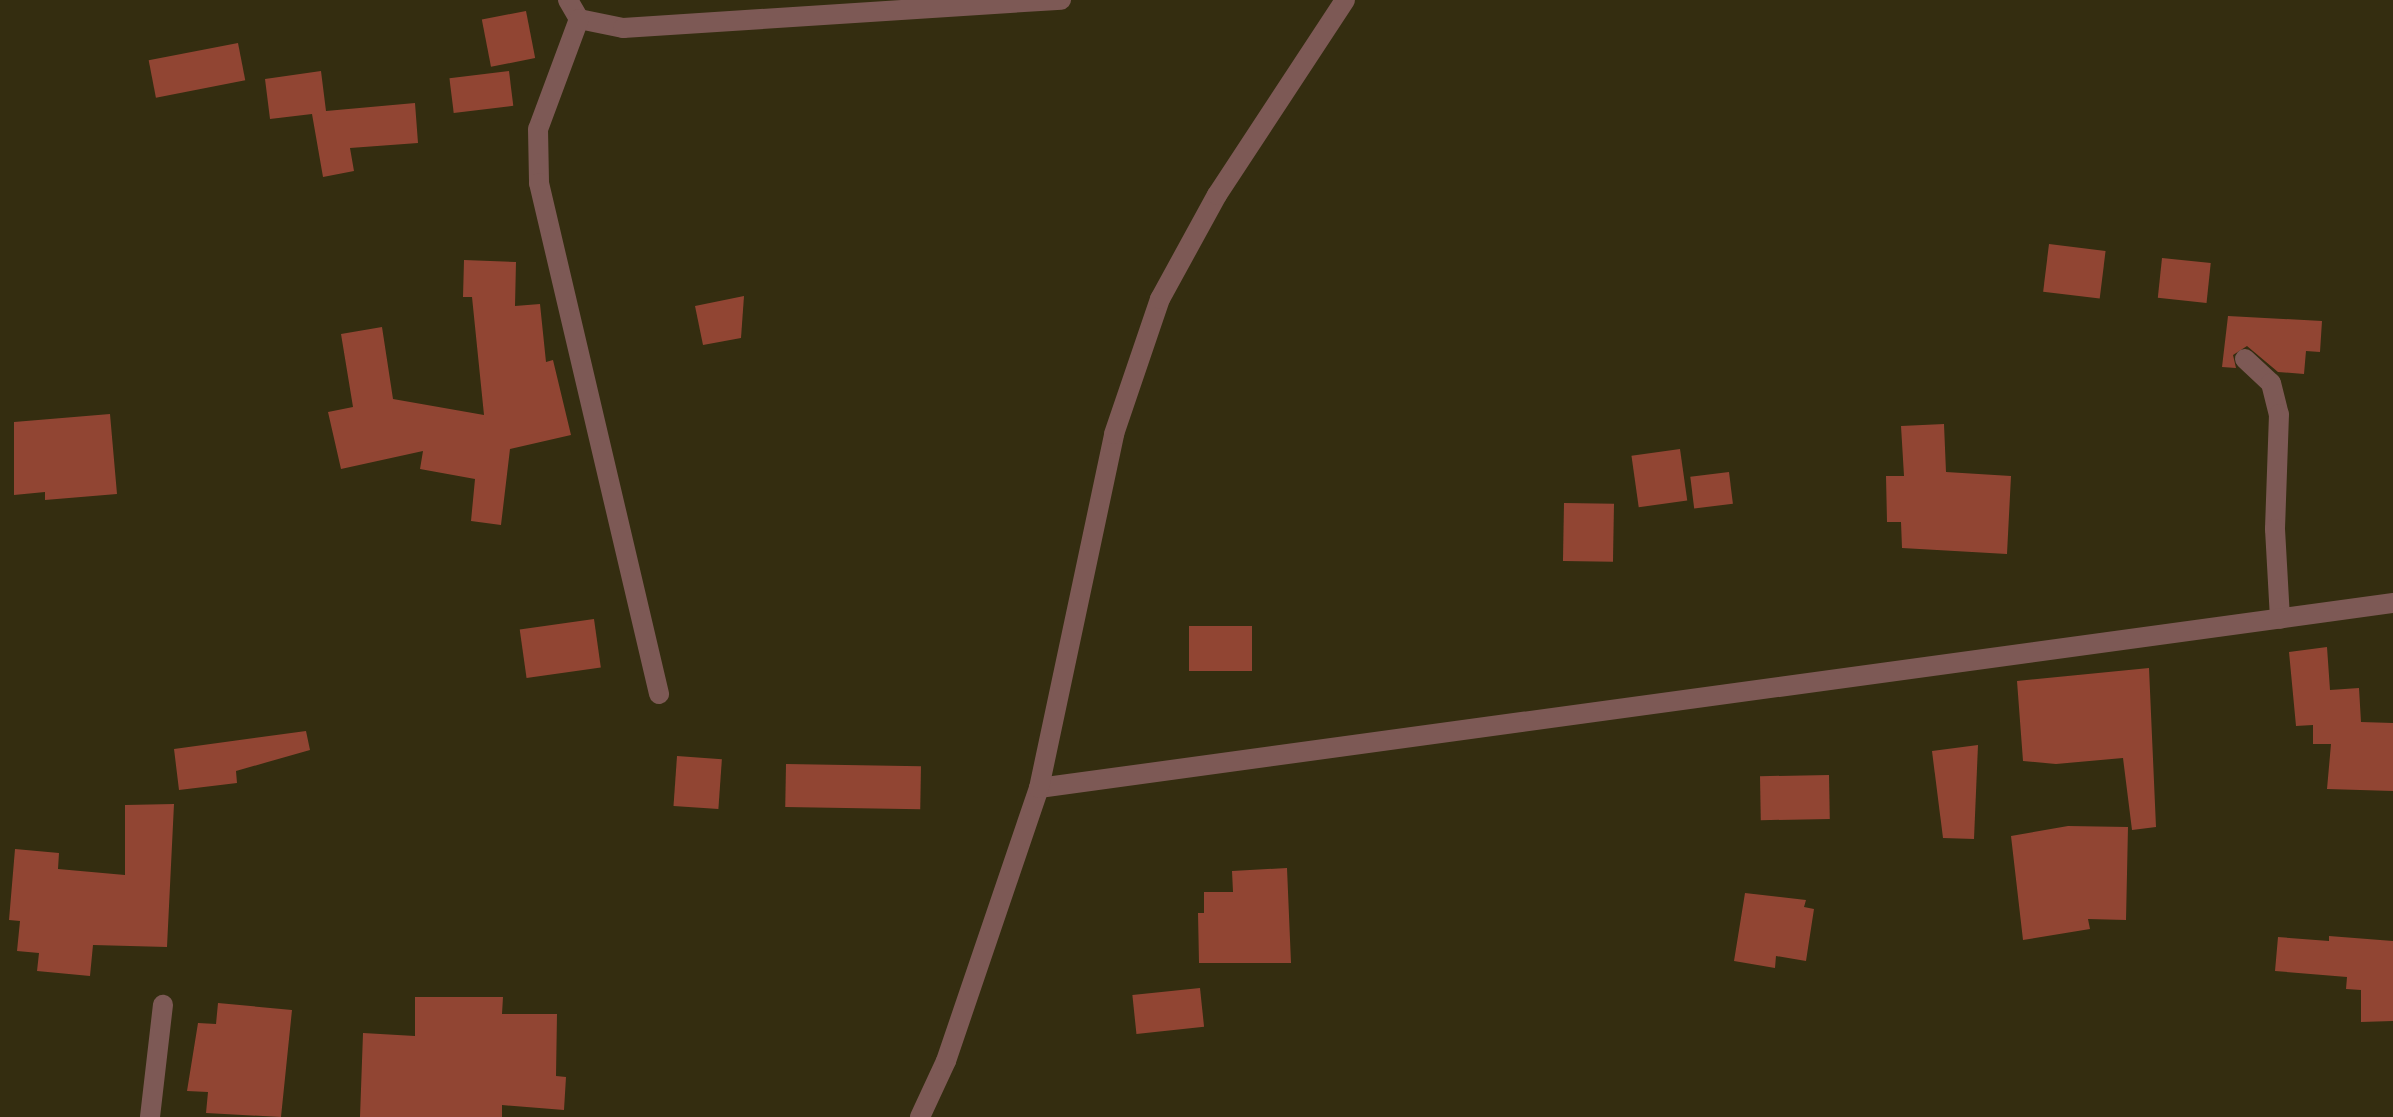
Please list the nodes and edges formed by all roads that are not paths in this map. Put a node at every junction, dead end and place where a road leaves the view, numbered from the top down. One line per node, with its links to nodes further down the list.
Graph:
1 (568, 0): 4 (street)
2 (1061, 0): 4 (street)
3 (1345, 0): 9 (street)
4 (579, 19): 8 (street)
5 (2245, 359): 7 (street)
6 (2393, 603): 7 (street)
7 (2280, 619): 9 (street)
8 (659, 694)
9 (1039, 788): 12 (street)
10 (163, 1005): 11 (street)
11 (150, 1117)
12 (920, 1117)

